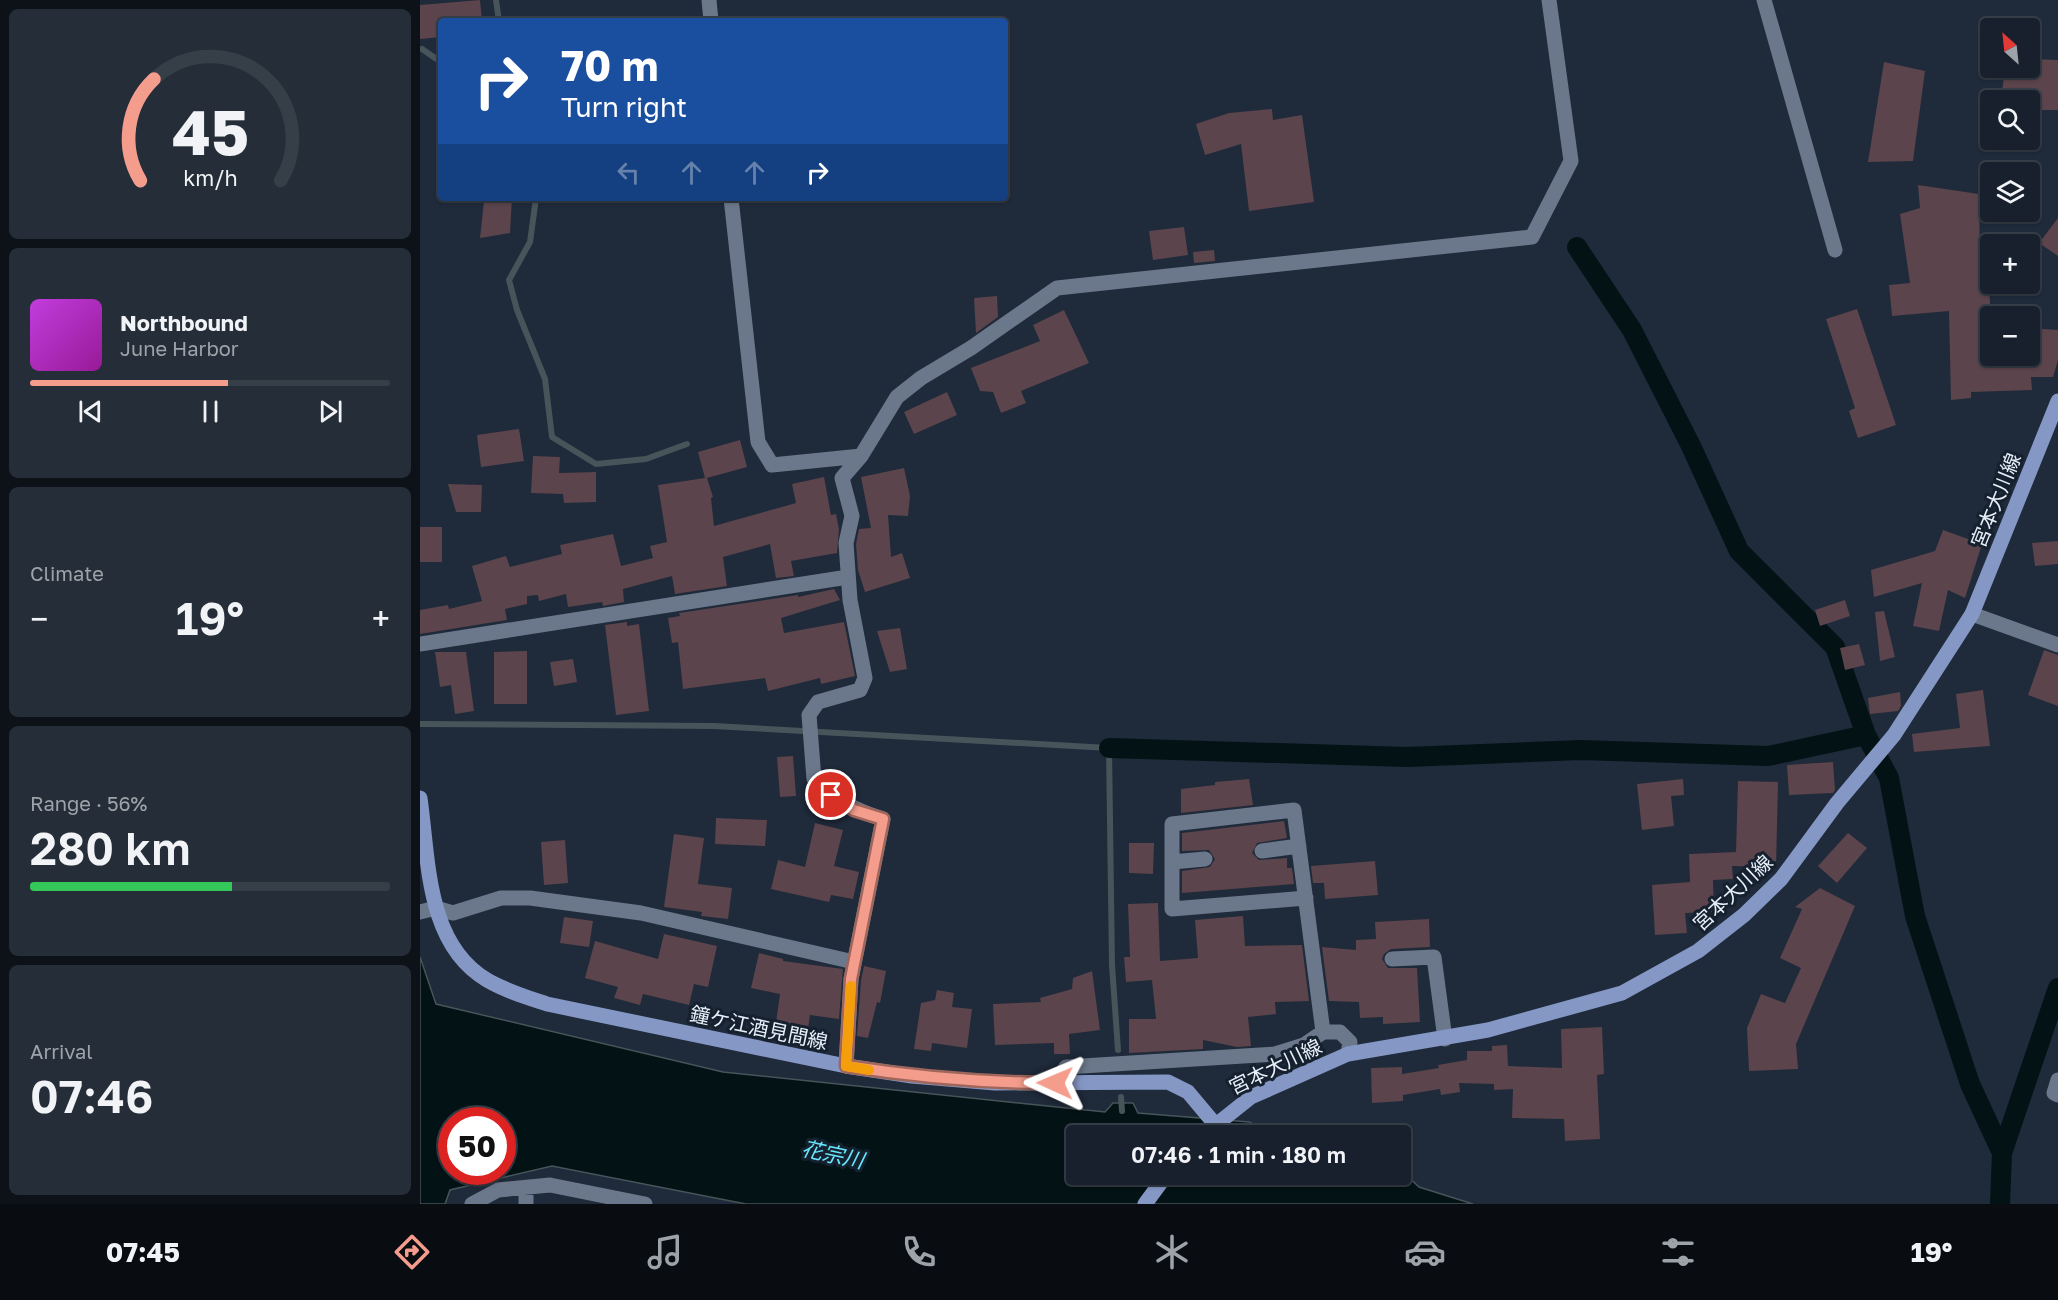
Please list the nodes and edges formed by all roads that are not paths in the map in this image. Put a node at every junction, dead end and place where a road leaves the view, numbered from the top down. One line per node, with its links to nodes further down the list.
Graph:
1 (709, 0): 4 (street)
2 (1549, 0): 8 (street)
3 (1764, 0): 6 (street)
4 (711, 18)
5 (731, 201): 8 (street)
6 (1835, 250)
7 (2058, 401): 10 (main road, 宮本大川線)
8 (861, 456): 9 (street)
9 (848, 577): 11 (street); 22 (street)
10 (1972, 614): 12 (street); 24 (main road, 宮本大川線)
11 (420, 644)
12 (2058, 645)
13 (420, 798): 19 (main road, 鐘ケ江酒見間線)
14 (1299, 846): 15 (street); 17 (street); 18 (street)
15 (1262, 850)
16 (1205, 859): 17 (street)
17 (1172, 862): 18 (street)
18 (1306, 898): 23 (street)
19 (436, 908): 20 (street); 22 (street); 26 (main road, 鐘ケ江酒見間線)
20 (420, 912)
21 (1392, 959): 24 (street)
22 (854, 962): 26 (street)
23 (1323, 1032): 25 (street); 28 (street)
24 (1445, 1039): 25 (main road, 宮本大川線)
25 (1348, 1054): 30 (main road, 宮本大川線)
26 (846, 1066): 28 (main road, 鐘ケ江酒見間線)
27 (2058, 1080): 29 (street)
28 (1055, 1083): 30 (main road, 鐘ケ江酒見間線)
29 (2058, 1095)
30 (1210, 1118): 31 (main road, 宮本大川線)
31 (1207, 1125)
32 (1159, 1185): 35 (main road)
33 (472, 1204): 34 (street)
34 (645, 1204)
35 (1145, 1204)

